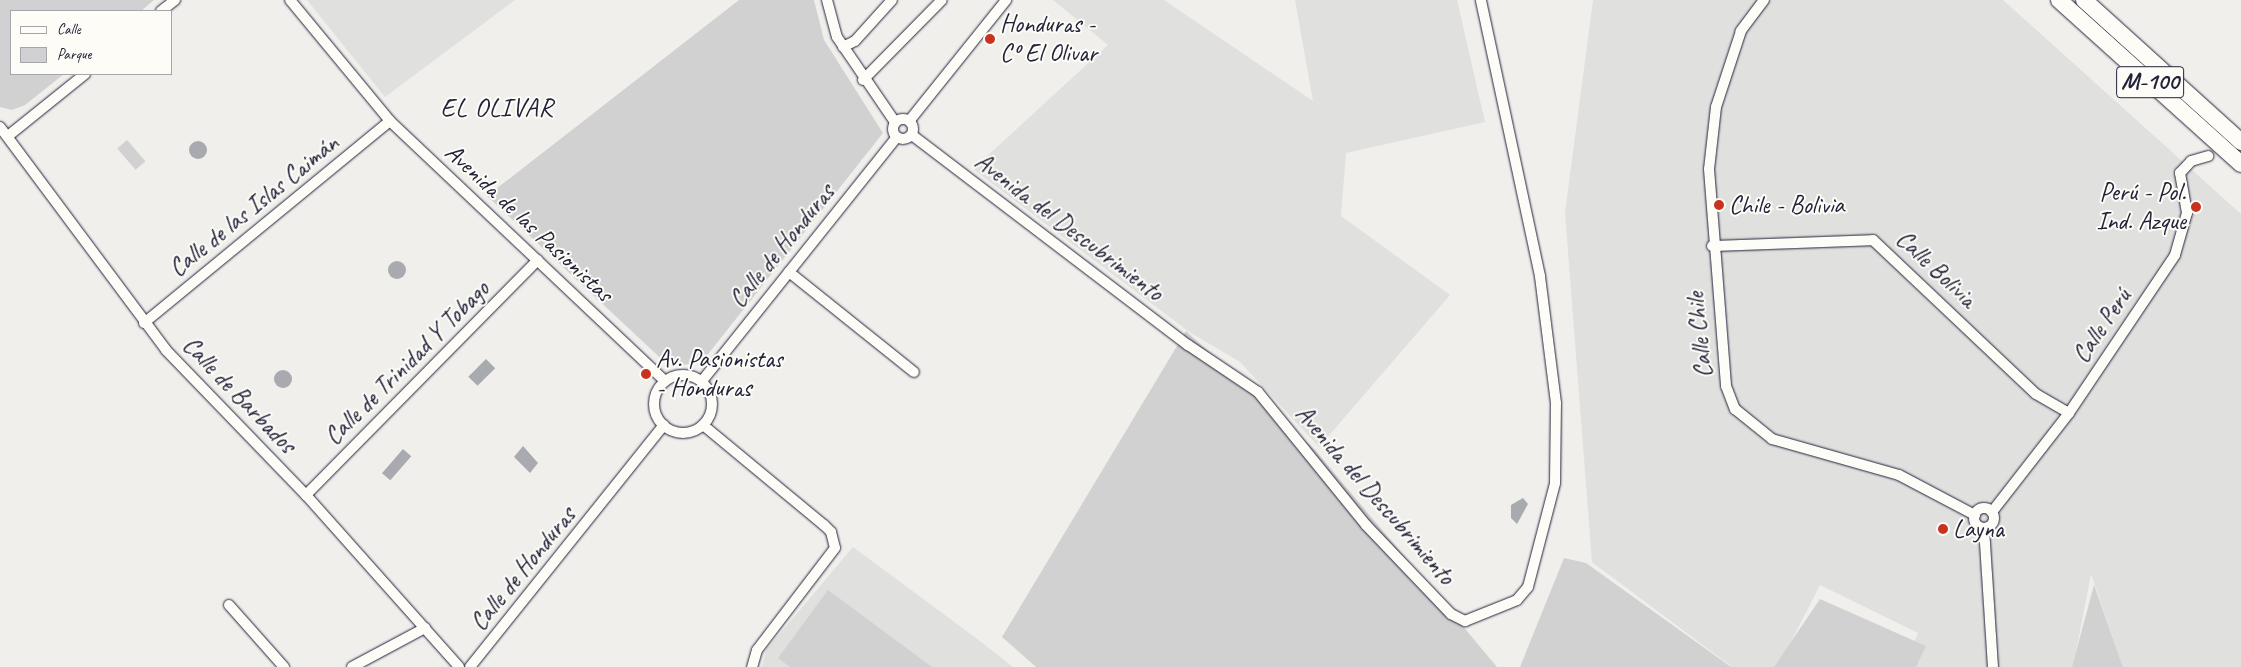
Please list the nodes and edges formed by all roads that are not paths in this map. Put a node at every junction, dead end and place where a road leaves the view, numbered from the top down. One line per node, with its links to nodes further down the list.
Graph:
1 (175, 0): 11 (street)
2 (290, 0): 16 (street, Avenida de las Pasionistas)
3 (827, 0): 12 (street)
4 (892, 0): 12 (street)
5 (942, 0): 14 (street)
6 (1006, 0): 15 (street)
7 (1481, 0): 19 (street, Avenida del Descubrimiento)
8 (1764, 0): 25 (street, Calle Chile)
9 (2059, 0): 24 (highway, M-100)
10 (2084, 0): 22 (highway, M-100)
11 (162, 10)
12 (843, 47): 14 (street)
13 (84, 75): 20 (street)
14 (862, 80): 17 (street)
15 (910, 120): 17 (street); 19 (street)
16 (390, 121): 26 (street, Avenida de las Pasionistas); 28 (street, Calle de las Islas Caimán)
17 (895, 122): 21 (street)
18 (0, 127): 20 (street, Calle de Barbados)
19 (912, 134): 21 (street)
20 (8, 136): 28 (street, Calle de Barbados)
21 (897, 137): 27 (street, Calle de Honduras)
22 (2241, 142)
23 (2208, 156): 32 (street, Calle Perú)
24 (2241, 164)
25 (1712, 246): 32 (street, Calle Bolivia); 37 (street, Calle Chile)
26 (538, 260): 30 (street, Avenida de las Pasionistas); 35 (street, Calle de Trinidad Y Tobago)
27 (789, 272): 29 (street); 31 (street, Calle de Honduras)
28 (144, 323): 35 (street, Calle de Barbados)
29 (914, 372)
30 (665, 381): 31 (street); 34 (street)
31 (702, 382): 33 (street)
32 (2069, 414): 36 (street, Calle Perú)
33 (703, 425): 34 (street); 45 (street)
34 (664, 426): 44 (street, Calle de Honduras)
35 (306, 495): 40 (street, Calle de Barbados)
36 (1992, 512): 37 (street); 38 (street)
37 (1975, 515): 38 (street)
38 (1984, 528): 46 (street)
39 (229, 605): 41 (street)
40 (425, 628): 42 (street); 43 (street, Calle de Barbados)
41 (284, 667)
42 (352, 667)
43 (459, 667)
44 (470, 667)
45 (752, 667)
46 (1993, 667)

